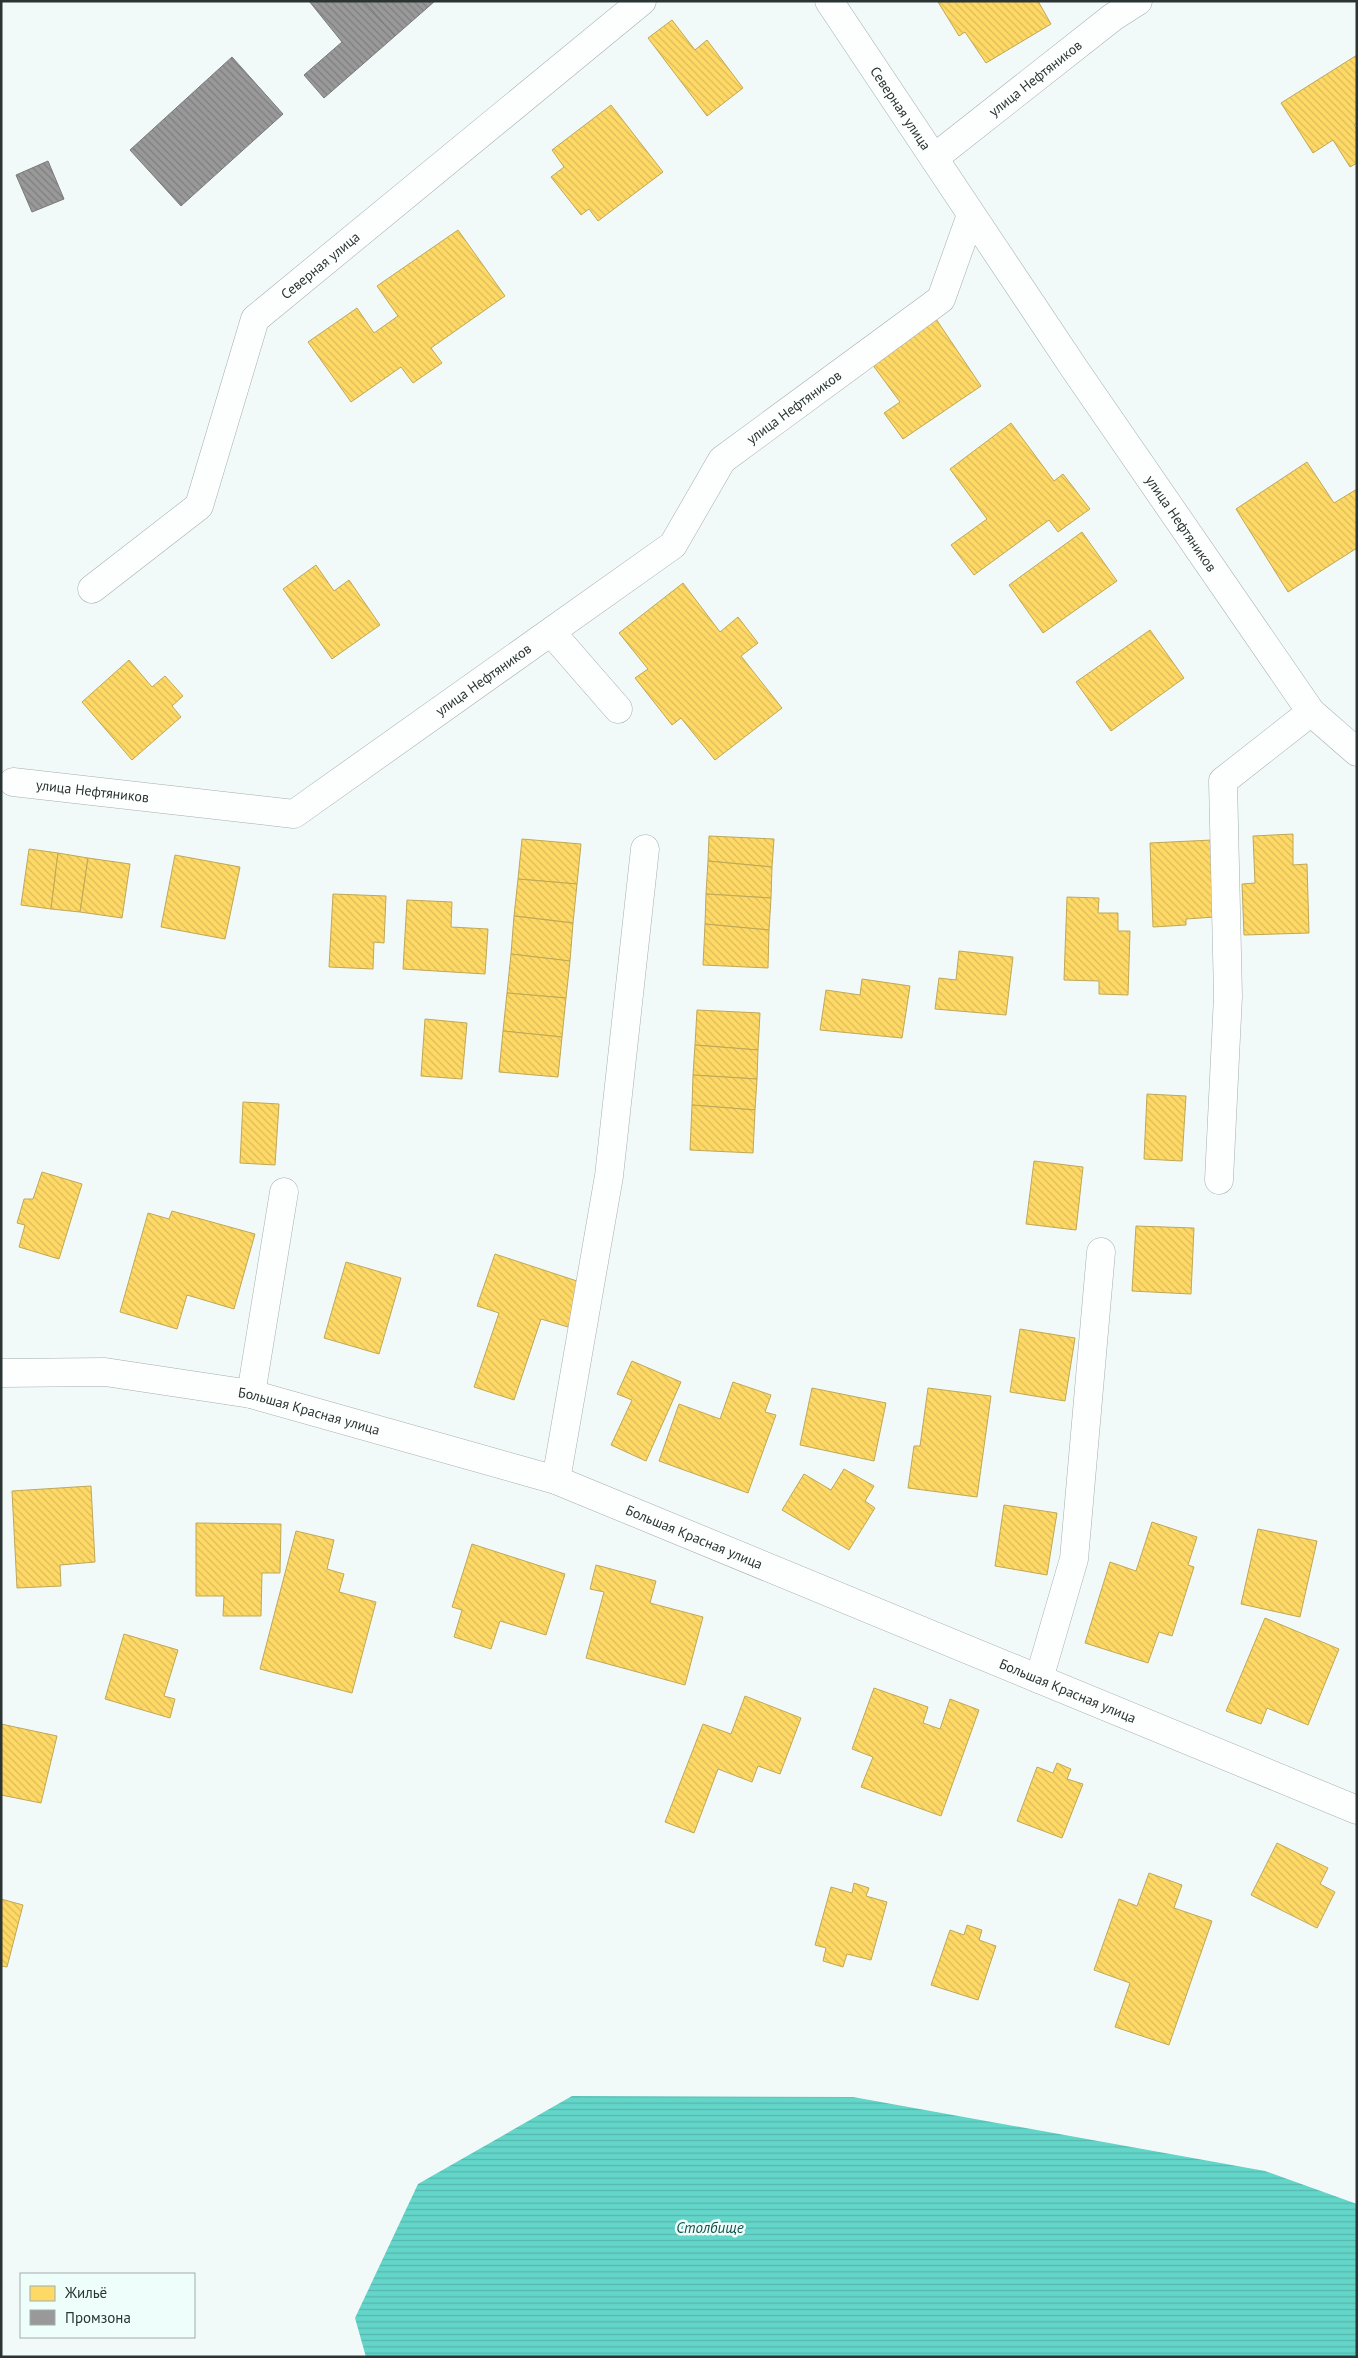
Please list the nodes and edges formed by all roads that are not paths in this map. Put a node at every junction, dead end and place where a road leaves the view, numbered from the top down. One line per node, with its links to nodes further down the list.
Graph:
1 (642, 1): 7 (street, Северная улица)
2 (829, 1): 5 (street, Северная улица)
3 (1138, 1): 4 (street, улица Нефтяников)
4 (1108, 9): 5 (street, улица Нефтяников)
5 (934, 158): 6 (street, Северная улица)
6 (971, 214): 8 (street, улица Нефтяников); 10 (street, улица Нефтяников)
7 (92, 589)
8 (551, 632): 9 (street); 12 (street, улица Нефтяников)
9 (618, 709)
10 (1310, 712): 11 (street, улица Нефтяников); 14 (street)
11 (1357, 752)
12 (13, 782)
13 (645, 849): 19 (street)
14 (1219, 1180)
15 (284, 1192): 18 (street)
16 (1101, 1252): 20 (street)
17 (1, 1373): 18 (street, Большая Красная улица)
18 (251, 1394): 19 (street, Большая Красная улица)
19 (556, 1480): 20 (street, Большая Красная улица)
20 (1039, 1679): 21 (street, Большая Красная улица)
21 (1357, 1810)

